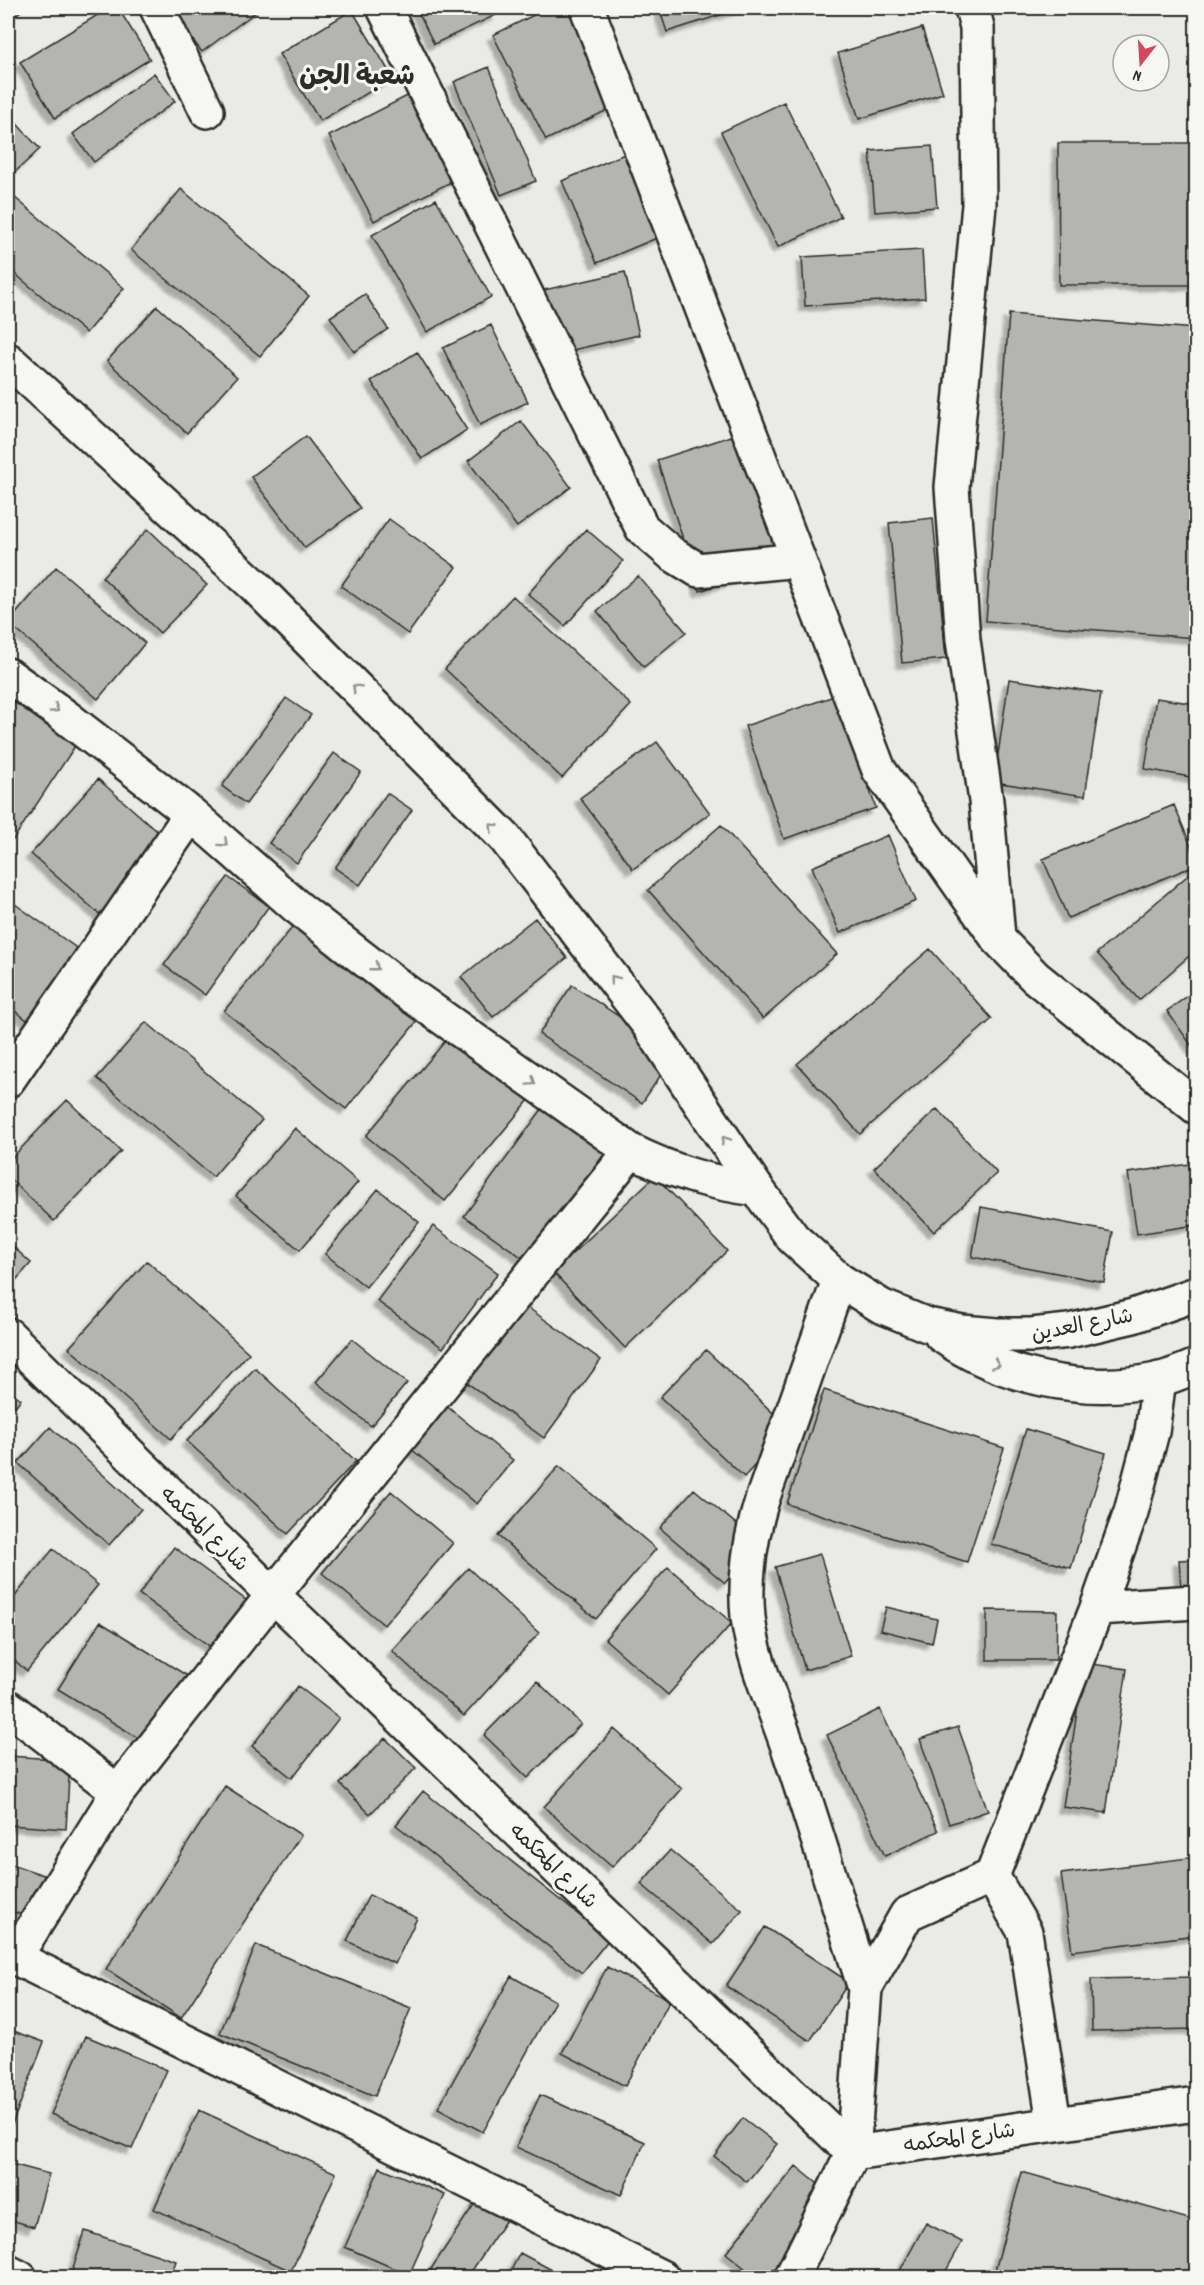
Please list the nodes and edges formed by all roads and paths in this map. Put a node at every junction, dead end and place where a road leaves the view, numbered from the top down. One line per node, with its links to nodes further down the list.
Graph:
1 (157, 8): 5 (street)
2 (384, 8): 7 (street)
3 (587, 8): 7 (street)
4 (972, 8): 10 (street)
5 (207, 111)
6 (8, 360): 14 (street, one-way to 6)
7 (798, 560): 10 (street)
8 (8, 675): 9 (street, one-way to 9)
9 (191, 814): 11 (street); 13 (street, one-way to 13)
10 (998, 939): 12 (street)
11 (8, 1080)
12 (1197, 1107)
13 (631, 1151): 14 (street); 21 (street)
14 (757, 1189): 15 (street)
15 (839, 1280): 17 (street); 28 (street)
16 (1197, 1294): 17 (street, شارع العدين)
17 (927, 1325): 20 (street, شارع العدين, one-way to 20)
18 (8, 1335): 21 (street, شارع المحكمه)
19 (1197, 1366): 20 (street, شارع العدين)
20 (1159, 1379): 23 (street)
21 (273, 1595): 25 (street); 31 (street, شارع المحكمه)
22 (1197, 1602): 23 (street)
23 (1097, 1608): 26 (street)
24 (8, 1707): 25 (street)
25 (118, 1792): 27 (street)
26 (992, 1876): 28 (street); 30 (street)
27 (11, 1955): 34 (street)
28 (865, 1988): 31 (street)
29 (1197, 2104): 30 (street, شارع المحكمه)
30 (1054, 2123): 31 (street, شارع المحكمه)
31 (853, 2153): 35 (street)
32 (8, 2272): 33 (street)
33 (20, 2277)
34 (663, 2277)
35 (791, 2277)

